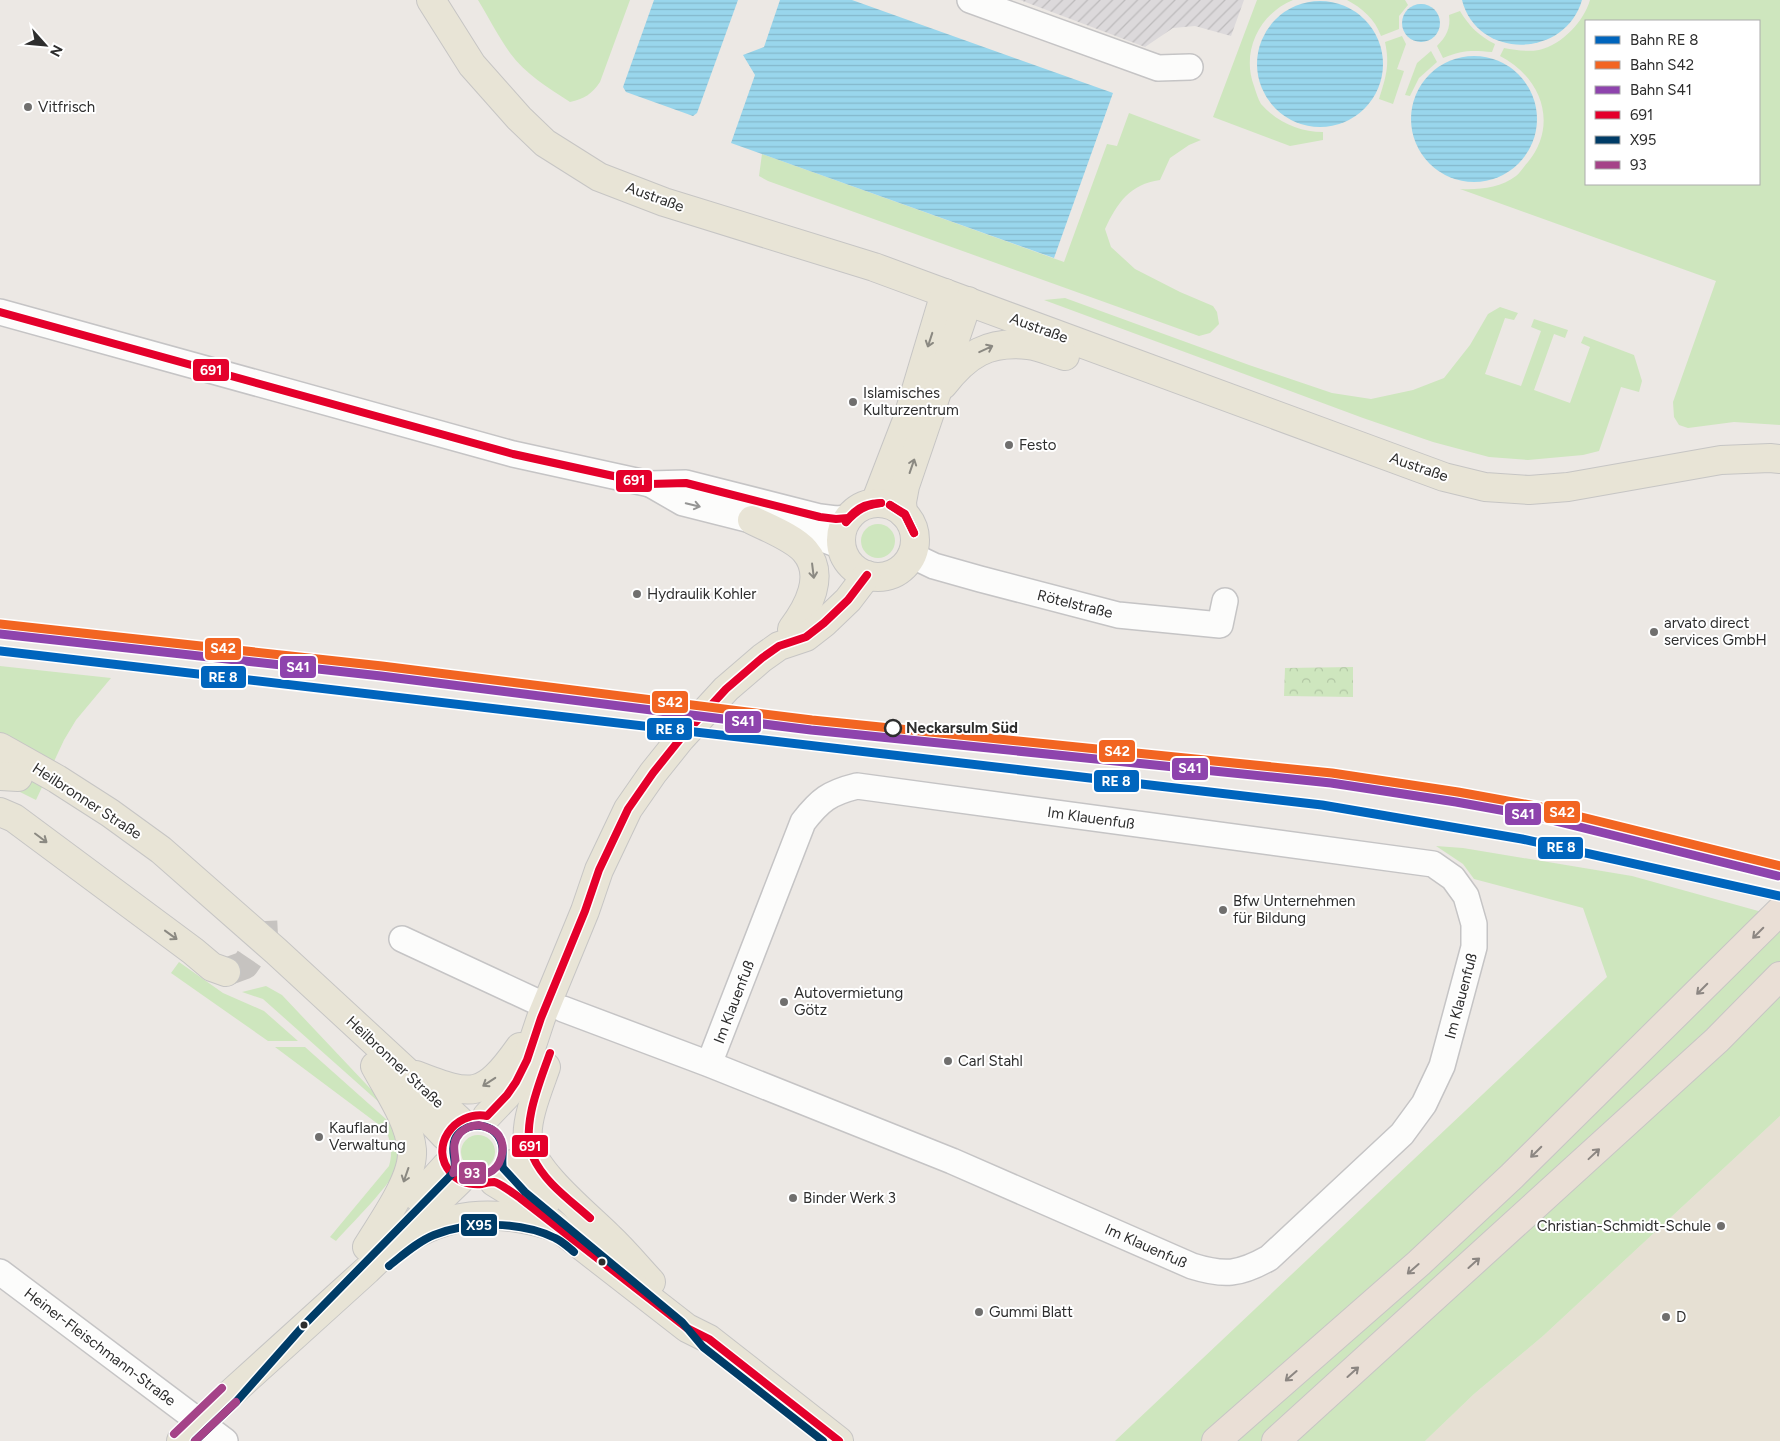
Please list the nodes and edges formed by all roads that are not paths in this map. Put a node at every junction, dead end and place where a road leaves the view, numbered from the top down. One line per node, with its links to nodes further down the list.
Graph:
1 (430, 0): 4 (main road, Austraße)
2 (970, 0): 3 (street)
3 (1190, 66)
4 (956, 297): 6 (main road, Austraße); 7 (main road); 10 (main road, one-way to 10)
5 (0, 312): 9 (street)
6 (1115, 356): 7 (main road, one-way to 6); 8 (main road, Austraße)
7 (937, 392): 11 (main road, one-way to 7)
8 (1780, 459)
9 (650, 484): 12 (street); 13 (street, one-way to 13)
10 (875, 503): 11 (main road); 12 (main road)
11 (903, 513): 14 (main road)
12 (848, 518): 15 (main road)
13 (752, 520): 15 (street); 17 (main road, one-way to 17)
14 (911, 555): 15 (main road); 16 (street, Rötelstraße)
15 (852, 560): 17 (main road)
16 (1225, 601)
17 (786, 638): 26 (main road)
18 (0, 746): 22 (main road); 30 (main road, Heilbronner Straße)
19 (6, 774): 28 (main road, Heilbronner Straße)
20 (0, 812): 24 (main road, one-way to 24)
21 (1780, 911): 45 (highway, one-way to 45)
22 (263, 916)
23 (402, 939): 26 (street, Im Klauenfuß)
24 (226, 972)
25 (1778, 978): 46 (highway, one-way to 25)
26 (550, 1011): 27 (street, Im Klauenfuß); 29 (main road); 30 (main road, one-way to 30); 31 (main road)
27 (710, 1064): 27 (street, Im Klauenfuß)
28 (375, 1066): 32 (main road, Heilbronner Straße); 37 (main road, one-way to 37)
29 (546, 1066): 33 (main road); 39 (main road)
30 (406, 1071): 32 (main road, Heilbronner Straße)
31 (487, 1116): 32 (main road); 33 (main road)
32 (452, 1128): 34 (main road)
33 (509, 1132): 35 (main road)
34 (452, 1173): 35 (main road); 37 (main road)
35 (503, 1173): 36 (main road); 39 (main road)
36 (560, 1229): 37 (main road); 40 (main road)
37 (367, 1258): 41 (main road)
38 (0, 1272): 41 (street, Heiner-Fleischmann-Straße)
39 (659, 1290): 40 (main road)
40 (709, 1339): 44 (main road)
41 (200, 1422): 42 (main road); 43 (street, Heiner-Fleischmann-Straße)
42 (181, 1441)
43 (225, 1441)
44 (839, 1441)
45 (1216, 1441)
46 (1276, 1441)

